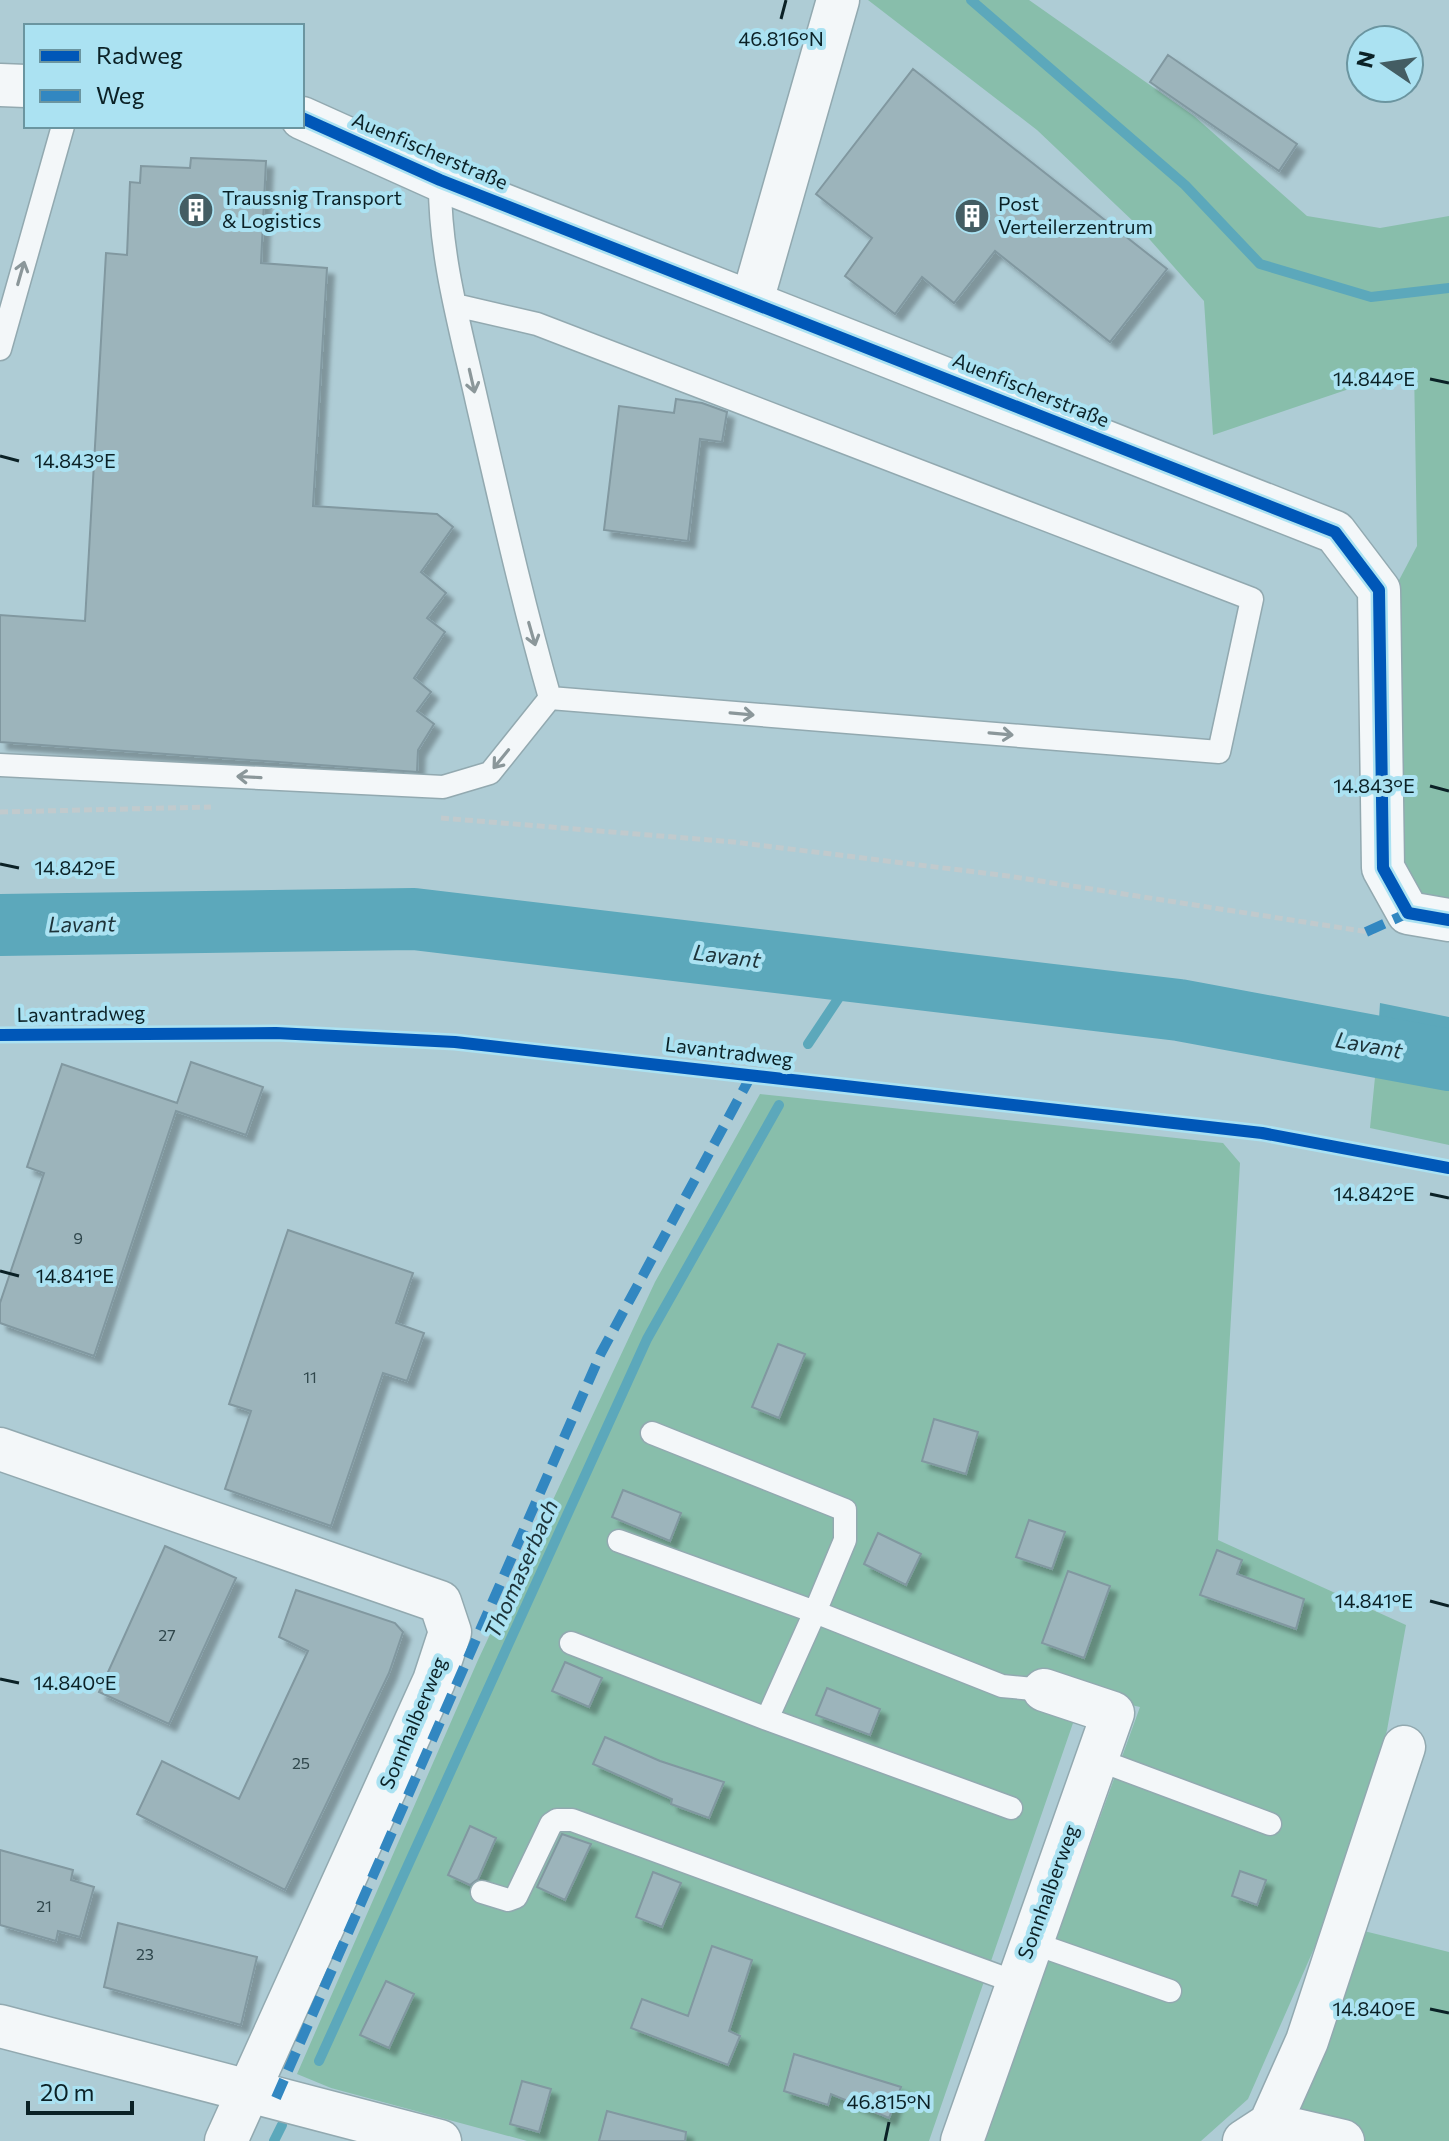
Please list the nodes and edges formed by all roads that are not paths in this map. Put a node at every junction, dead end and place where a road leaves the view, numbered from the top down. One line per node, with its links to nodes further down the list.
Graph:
1 (838, 0): 7 (street)
2 (0, 85): 3 (street)
3 (24, 86)
4 (304, 119): 6 (street, Auenfischerstraße)
5 (62, 128): 9 (lane, one-way to 5)
6 (440, 180): 7 (street, Auenfischerstraße); 8 (lane)
7 (752, 301): 12 (street, Auenfischerstraße)
8 (455, 305): 10 (lane, one-way to 10); 10 (lane, one-way to 8)
9 (0, 349)
10 (550, 698): 11 (lane, one-way to 11)
11 (0, 765)
12 (1449, 920)
13 (652, 1433): 16 (lane)
14 (0, 1449): 29 (street, Sonnhalberweg)
15 (619, 1541): 16 (lane)
16 (815, 1612): 18 (lane); 19 (lane)
17 (571, 1643): 19 (lane)
18 (1044, 1690): 21 (street, Sonnhalberweg)
19 (767, 1719): 22 (lane)
20 (1404, 1747): 30 (street)
21 (1096, 1759): 23 (lane); 25 (street, Sonnhalberweg)
22 (1011, 1808)
23 (1270, 1824)
24 (482, 1892): 26 (lane)
25 (1030, 1942): 26 (street, Sonnhalberweg); 27 (lane)
26 (1015, 1982): 33 (street, Sonnhalberweg)
27 (1170, 1991)
28 (0, 2026): 29 (street)
29 (248, 2092): 31 (street); 32 (street)
30 (1257, 2132): 34 (street)
31 (226, 2141)
32 (440, 2141)
33 (962, 2141)
34 (1343, 2141)

